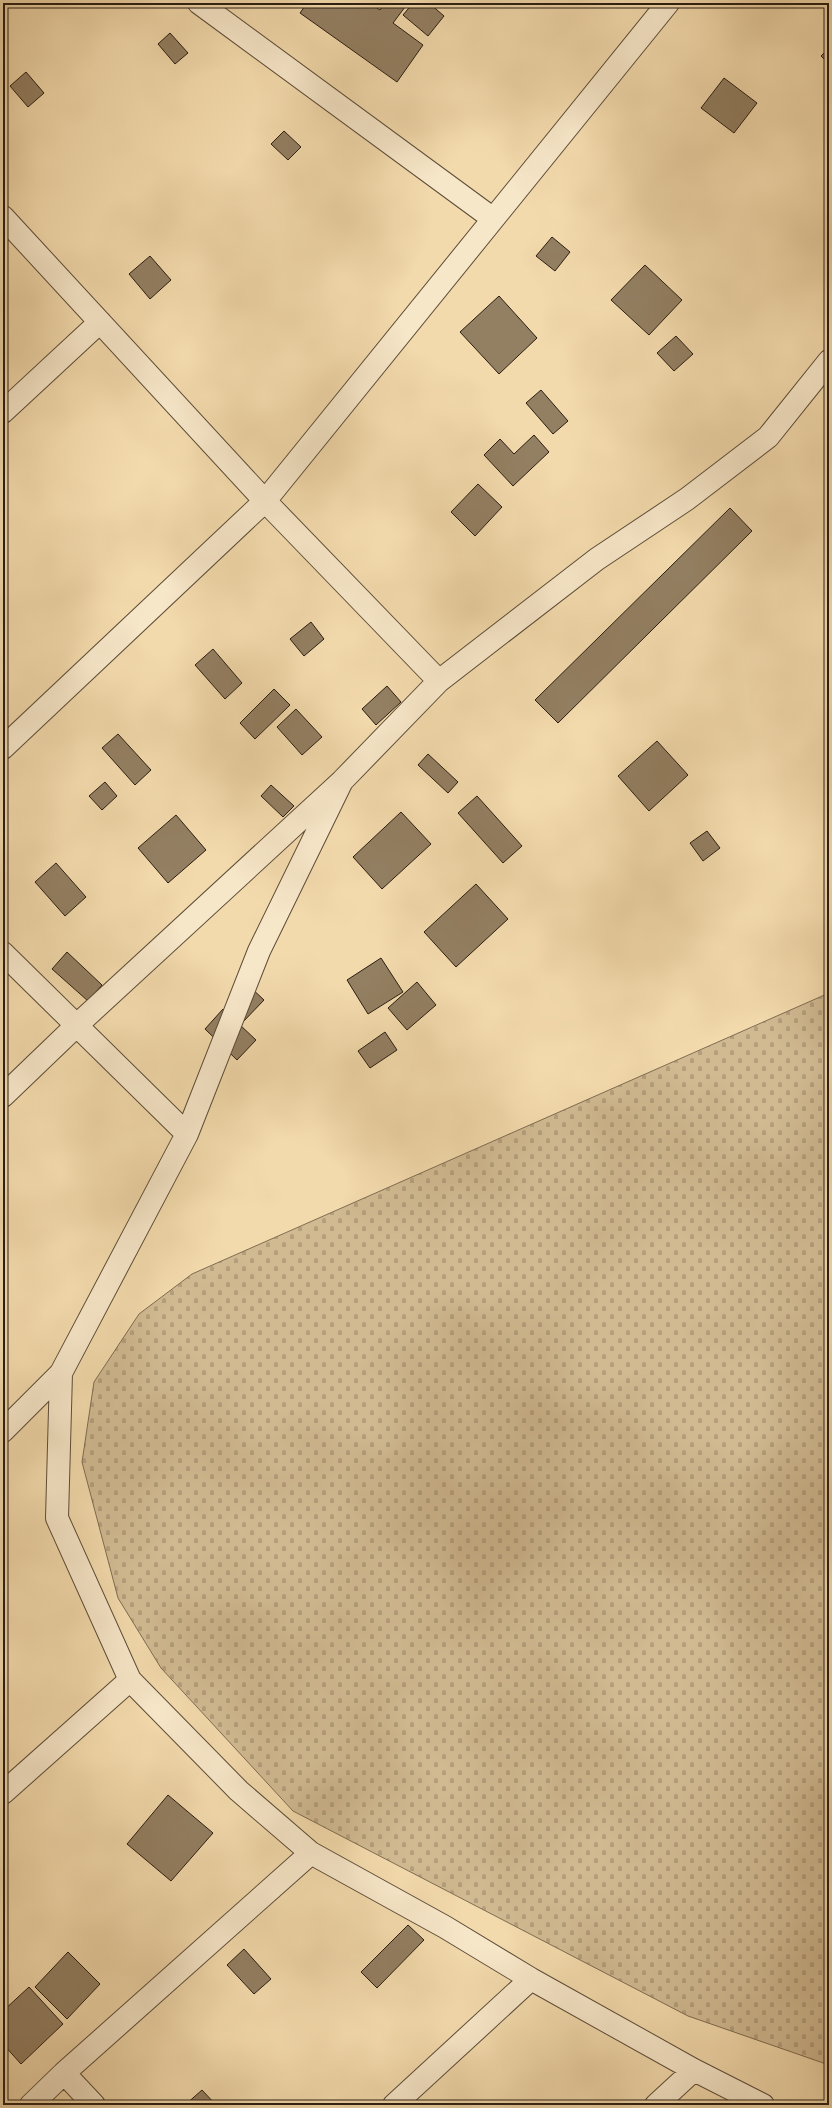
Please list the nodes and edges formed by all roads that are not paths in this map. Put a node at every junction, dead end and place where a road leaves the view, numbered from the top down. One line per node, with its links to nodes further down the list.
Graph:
1 (199, 3): 4 (street)
2 (668, 3): 4 (street)
3 (3, 217): 5 (street)
4 (492, 218): 8 (street)
5 (100, 322): 7 (street); 8 (street)
6 (829, 361): 9 (street)
7 (3, 412)
8 (265, 501): 9 (street); 10 (street)
9 (439, 681): 11 (street)
10 (3, 748)
11 (342, 781): 13 (street); 15 (street)
12 (3, 953): 13 (street)
13 (76, 1024): 14 (street); 15 (street)
14 (3, 1096)
15 (187, 1134): 16 (street)
16 (61, 1373): 17 (street); 18 (street)
17 (3, 1431)
18 (130, 1680): 19 (street); 20 (street)
19 (3, 1793)
20 (311, 1853): 21 (street); 23 (street)
21 (531, 1979): 22 (street); 26 (street)
22 (694, 2070): 27 (street); 28 (street)
23 (64, 2073): 24 (street); 25 (street)
24 (31, 2105)
25 (94, 2105)
26 (394, 2105)
27 (656, 2105)
28 (763, 2105)

